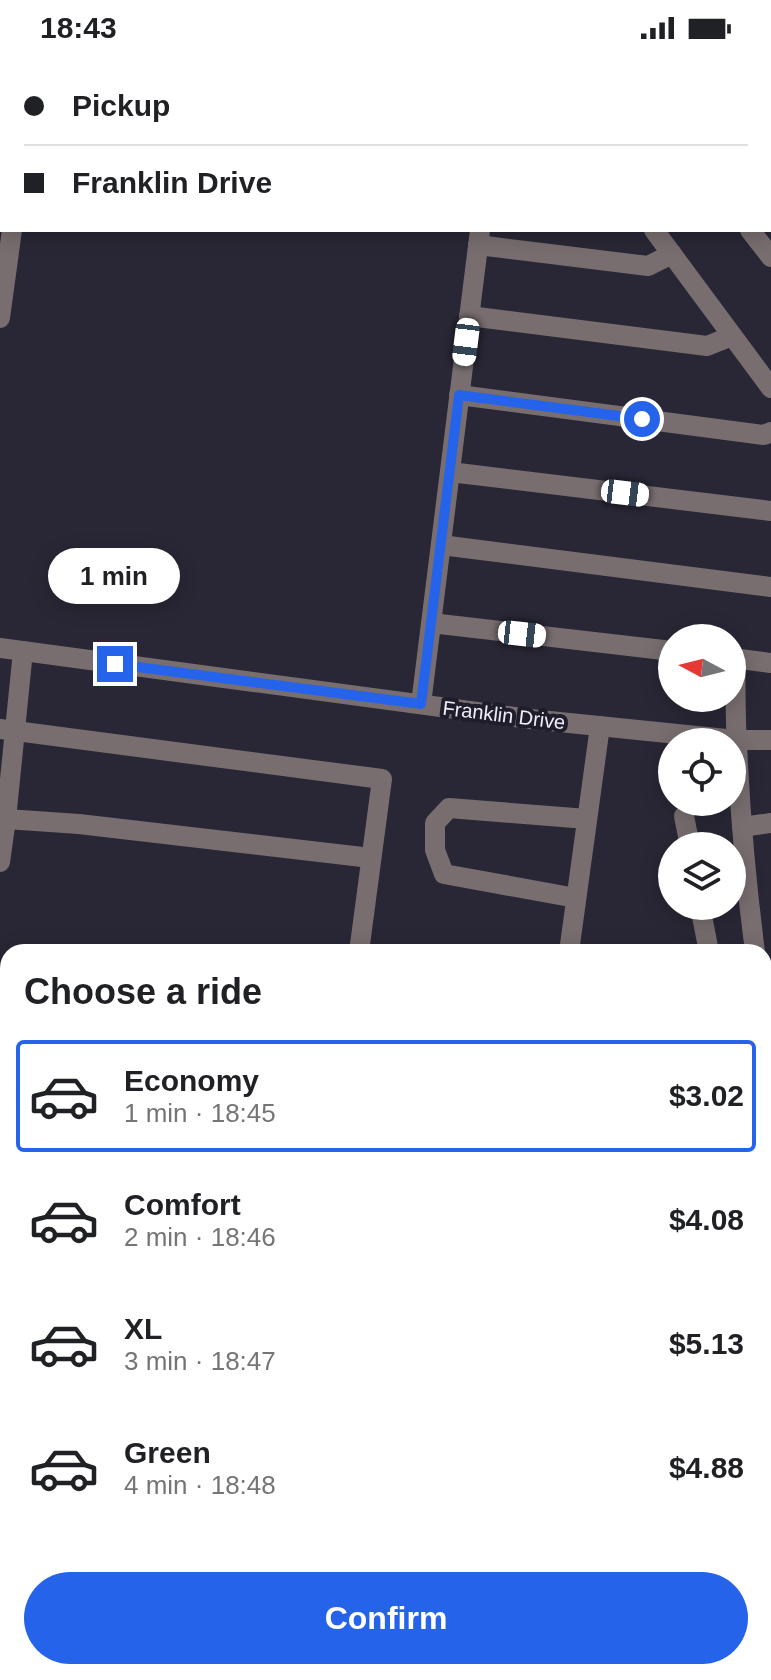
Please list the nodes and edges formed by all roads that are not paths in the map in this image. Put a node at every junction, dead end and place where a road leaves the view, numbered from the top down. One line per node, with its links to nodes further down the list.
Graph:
1 (12, 232): 8 (street)
2 (656, 232): 5 (street)
3 (752, 232): 6 (street)
4 (479, 238): 5 (street); 7 (street)
5 (672, 254): 9 (street)
6 (771, 257)
7 (469, 316): 9 (street); 11 (street)
8 (0, 318)
9 (732, 336): 10 (street)
10 (771, 388)
11 (459, 395): 12 (street); 13 (street)
12 (771, 432)
13 (450, 472): 14 (street); 15 (street)
14 (771, 511)
15 (441, 545): 16 (street); 17 (street)
16 (771, 587)
17 (431, 623): 19 (street); 23 (street)
18 (0, 648): 20 (street, Franklin Drive)
19 (658, 649)
20 (23, 651): 23 (street, Franklin Drive); 25 (street)
21 (746, 660): 22 (street)
22 (771, 663)
23 (421, 704): 24 (street, Franklin Drive)
24 (600, 726): 26 (street, Franklin Drive); 32 (street)
25 (7, 730): 31 (street); 37 (street)
26 (658, 732)
27 (746, 740): 28 (street, Franklin Drive)
28 (771, 740)
29 (684, 816): 35 (street)
30 (741, 816): 34 (street)
31 (3, 818): 37 (street); 38 (street)
32 (587, 819): 39 (street); 39 (street)
33 (771, 823): 34 (street)
34 (742, 827): 36 (street)
35 (687, 832)
36 (742, 832)
37 (371, 858): 42 (street)
38 (0, 862)
39 (576, 898): 43 (street)
40 (746, 910): 45 (street)
41 (703, 920): 44 (street)
42 (360, 944)
43 (570, 944)
44 (707, 944)
45 (753, 944)

